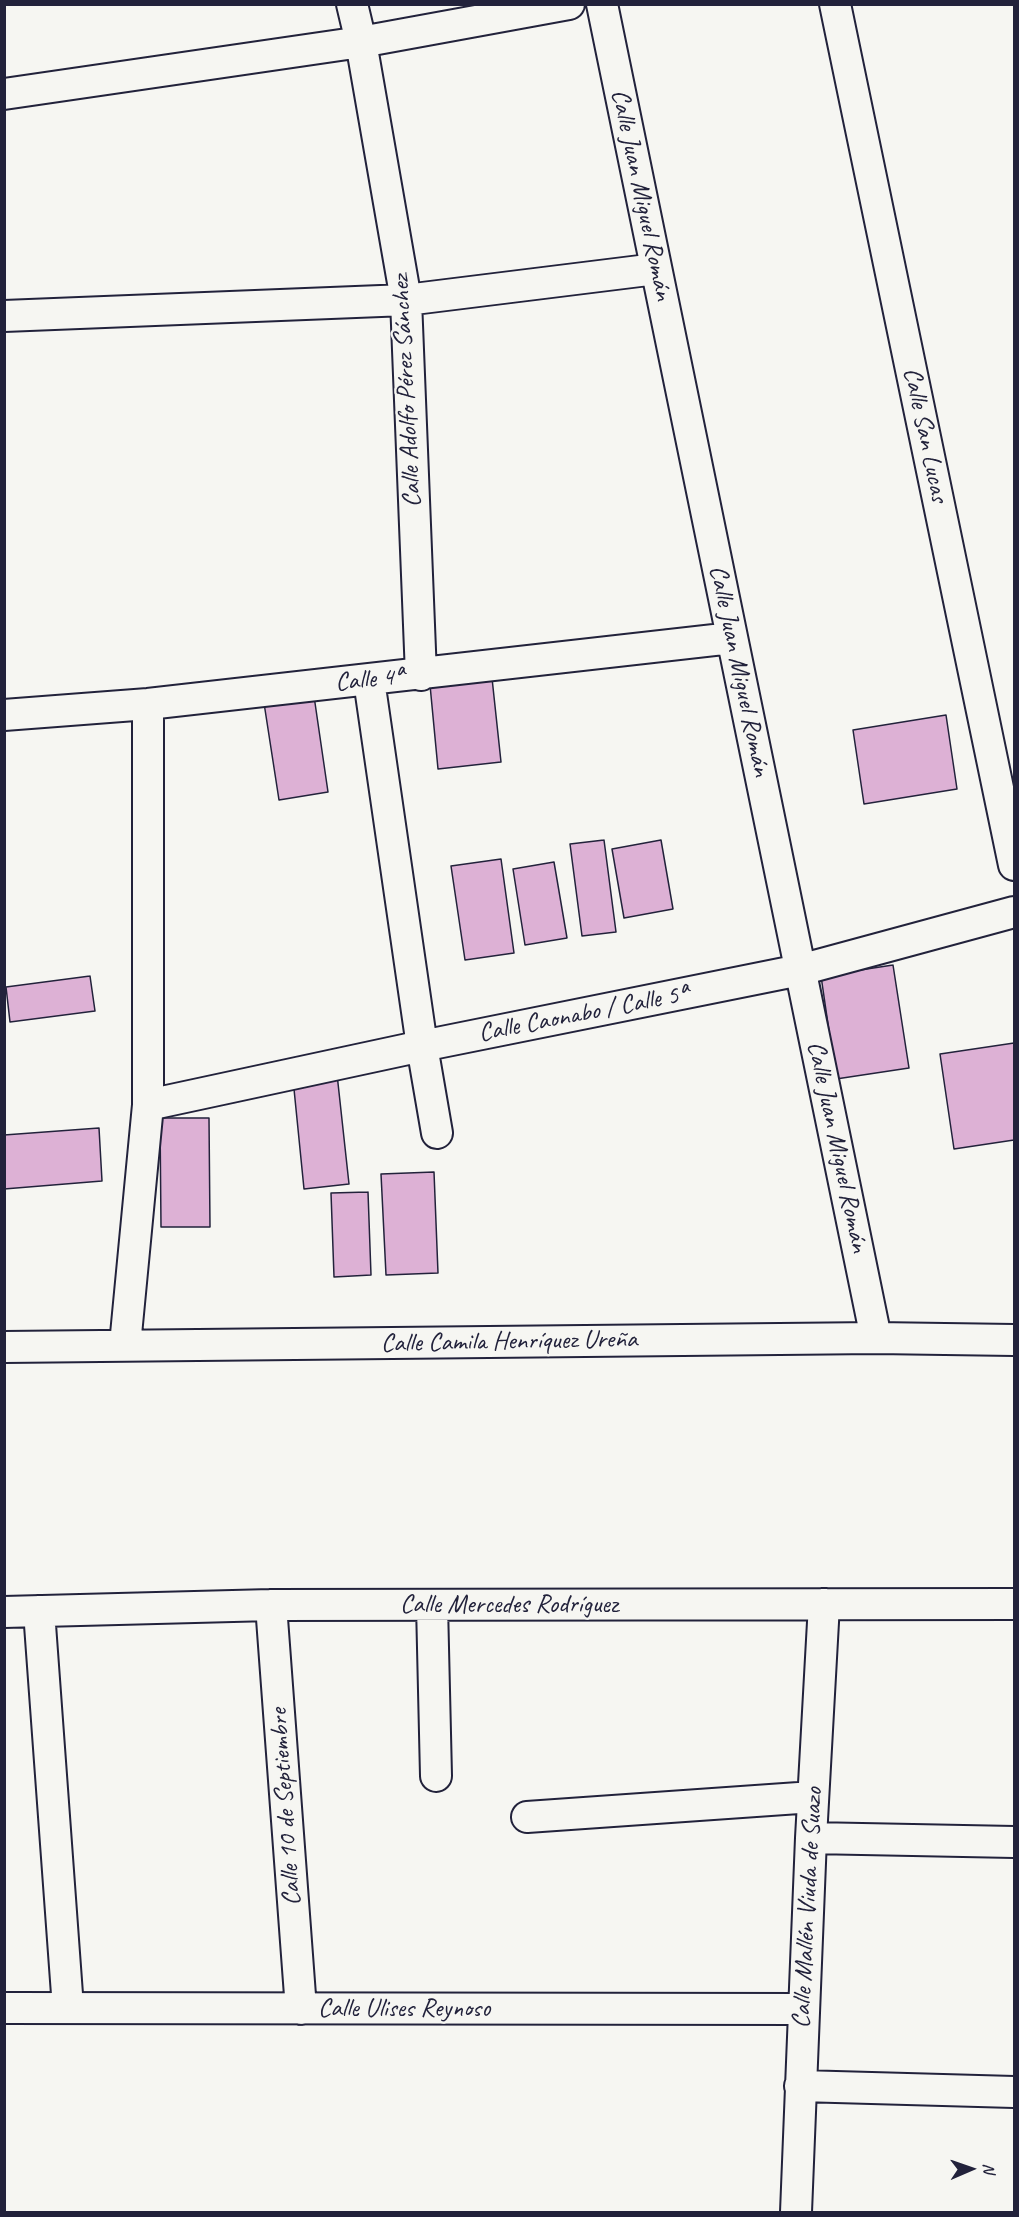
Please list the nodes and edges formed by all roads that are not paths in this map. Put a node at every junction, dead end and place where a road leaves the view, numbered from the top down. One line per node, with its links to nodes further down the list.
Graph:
1 (352, 4): 5 (street, Calle Adolfo Pérez Sánchez)
2 (569, 4): 5 (street)
3 (602, 4): 7 (street, Calle Juan Miguel Román)
4 (835, 4): 15 (street, Calle San Lucas)
5 (361, 42): 6 (street); 8 (street, Calle Adolfo Pérez Sánchez)
6 (4, 94)
7 (656, 269): 8 (street); 10 (street, Calle Juan Miguel Román)
8 (406, 300): 9 (street); 11 (street, Calle Adolfo Pérez Sánchez)
9 (4, 316)
10 (732, 638): 11 (street, Calle 4ª); 17 (street, Calle Juan Miguel Román)
11 (421, 675): 12 (street, Calle 4ª)
12 (369, 680): 13 (street, Calle 4ª); 18 (street)
13 (148, 704): 14 (street, Calle 4ª); 19 (street)
14 (4, 715)
15 (1014, 865)
16 (1014, 912): 17 (street, Calle Caonabo / Calle 5ª)
17 (801, 970): 18 (street, Calle Caonabo / Calle 5ª); 21 (street, Calle Juan Miguel Román)
18 (422, 1046): 19 (street, Calle Caonabo / Calle 5ª); 20 (street)
19 (148, 1105): 23 (street)
20 (437, 1133)
21 (876, 1338): 22 (street, Calle Camila Henríquez Ureña); 23 (street, Calle Camila Henríquez Ureña)
22 (1014, 1340)
23 (125, 1345): 24 (street, Calle Camila Henríquez Ureña)
24 (4, 1347)
25 (824, 1604): 26 (street, Calle Mercedes Rodríguez); 28 (street, Calle Mercedes Rodríguez); 32 (street, Calle Mallén Viuda de Suazo)
26 (1014, 1604)
27 (271, 1605): 28 (street, Calle Mercedes Rodríguez); 29 (street, Calle Mercedes Rodríguez); 38 (street, Calle 10 de Septiembre)
28 (432, 1605): 31 (street)
29 (39, 1611): 30 (street, Calle Mercedes Rodríguez); 37 (street)
30 (4, 1612)
31 (436, 1776)
32 (813, 1797): 33 (street); 34 (street, Calle Mallén Viuda de Suazo)
33 (527, 1817)
34 (811, 1838): 35 (street); 39 (street, Calle Mallén Viuda de Suazo)
35 (1014, 1842)
36 (4, 2008): 37 (street, Calle Ulises Reynoso)
37 (68, 2008): 38 (street, Calle Ulises Reynoso)
38 (301, 2009): 39 (street, Calle Ulises Reynoso)
39 (804, 2009): 40 (street, Calle Mallén Viuda de Suazo)
40 (800, 2086): 41 (street); 42 (street, Calle Mallén Viuda de Suazo)
41 (1014, 2092)
42 (796, 2212)

